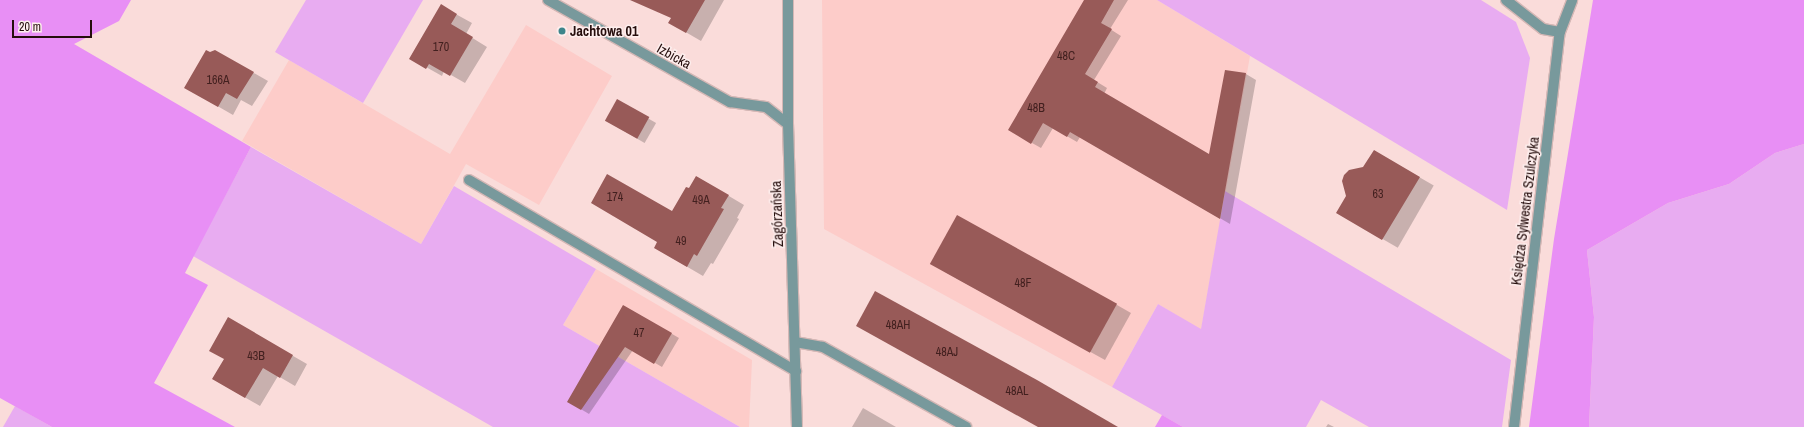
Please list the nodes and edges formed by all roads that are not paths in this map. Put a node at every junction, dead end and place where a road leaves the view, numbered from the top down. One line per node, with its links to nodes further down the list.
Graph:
1 (548, 0): 6 (street, Izbicka)
2 (788, 0): 6 (street, Zagórzańska)
3 (1506, 0): 5 (street)
4 (1572, 0): 5 (street, Księdza Sylwestra Szulczyka)
5 (1560, 32): 12 (street, Księdza Sylwestra Szulczyka)
6 (788, 124): 8 (street, Zagórzańska)
7 (469, 180): 9 (street)
8 (795, 342): 9 (street, Zagórzańska); 11 (street)
9 (796, 371): 10 (street, Zagórzańska)
10 (797, 427)
11 (966, 427)
12 (1514, 427)

